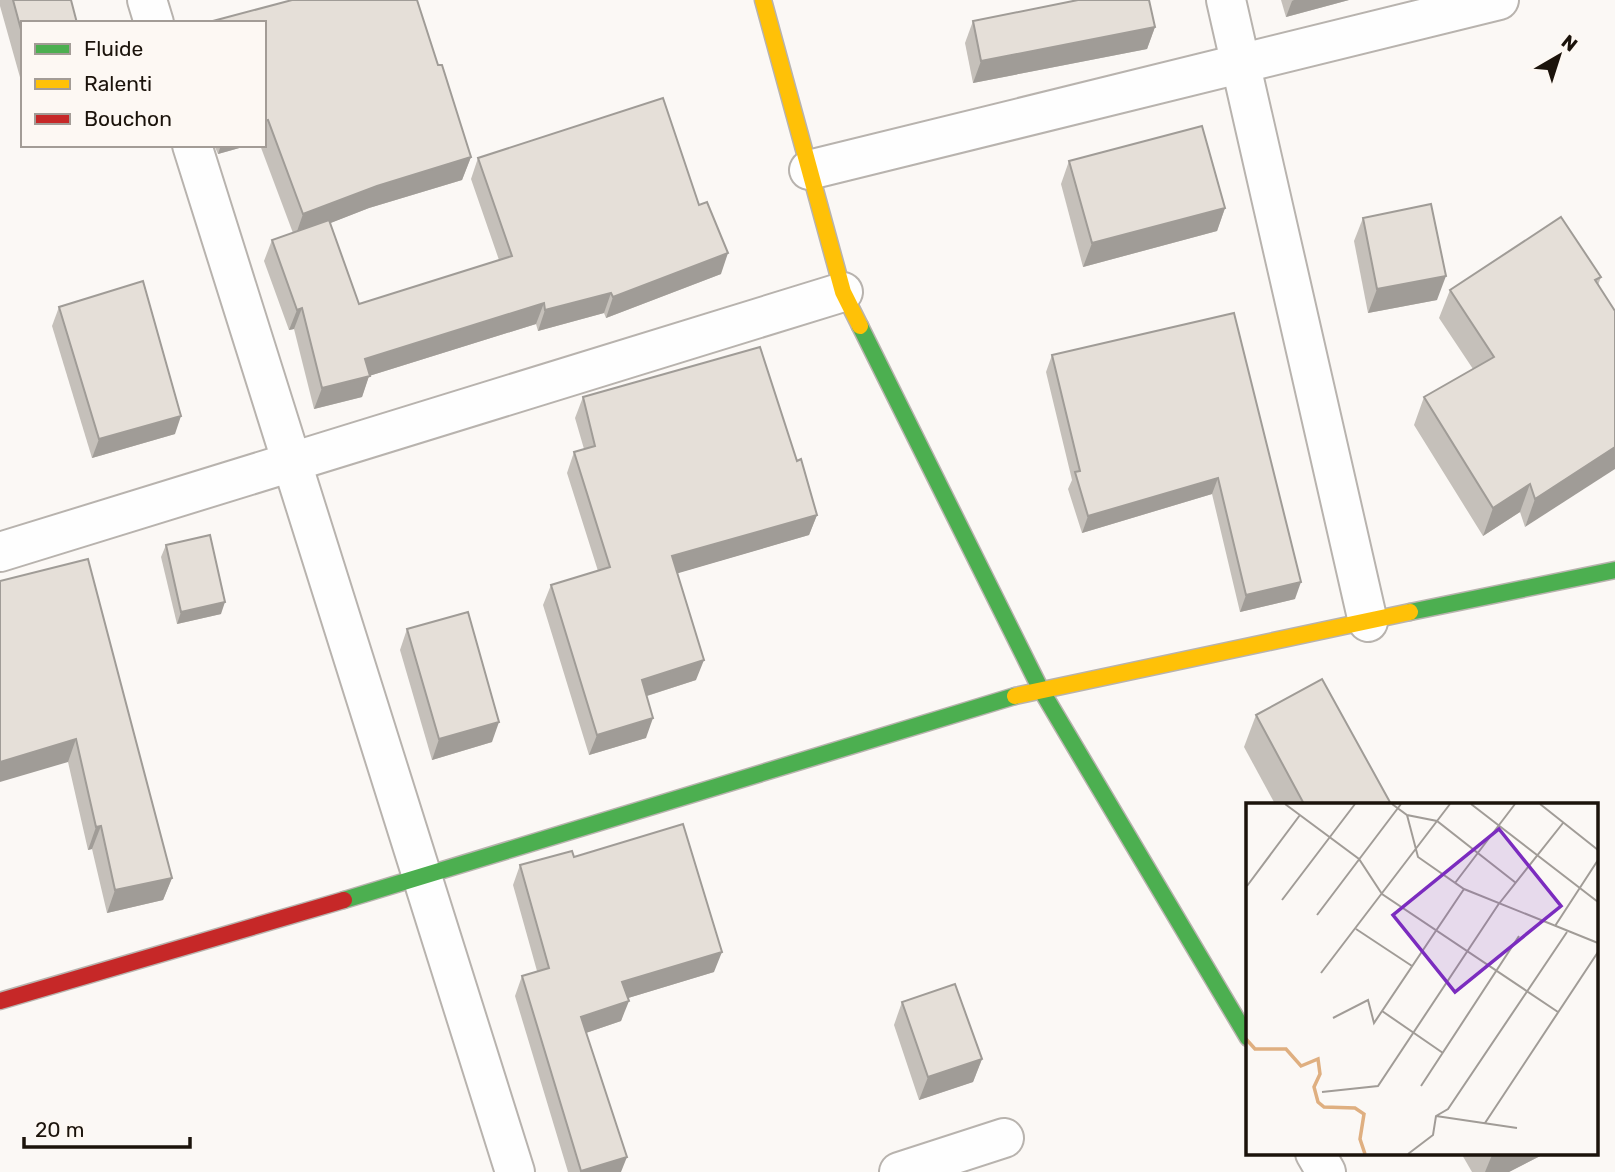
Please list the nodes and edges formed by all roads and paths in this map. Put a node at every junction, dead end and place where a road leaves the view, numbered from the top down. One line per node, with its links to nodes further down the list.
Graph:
1 (147, 0): 5 (street)
2 (763, 0): 8 (street)
3 (1226, 0): 6 (street)
4 (1499, 0): 6 (street)
5 (153, 21)
6 (1241, 64): 8 (street); 13 (street)
7 (193, 147): 10 (street)
8 (809, 170): 9 (street)
9 (843, 292): 10 (street); 14 (street)
10 (292, 462): 11 (street); 15 (street)
11 (0, 552)
12 (1615, 570): 13 (street)
13 (1368, 622): 14 (street)
14 (1040, 688): 15 (street); 17 (street)
15 (423, 877): 16 (street); 20 (street)
16 (0, 1001)
17 (1246, 1035)
18 (1004, 1138): 21 (street)
19 (1316, 1154): 22 (street)
20 (515, 1172)
21 (899, 1172)
22 (1326, 1172)

